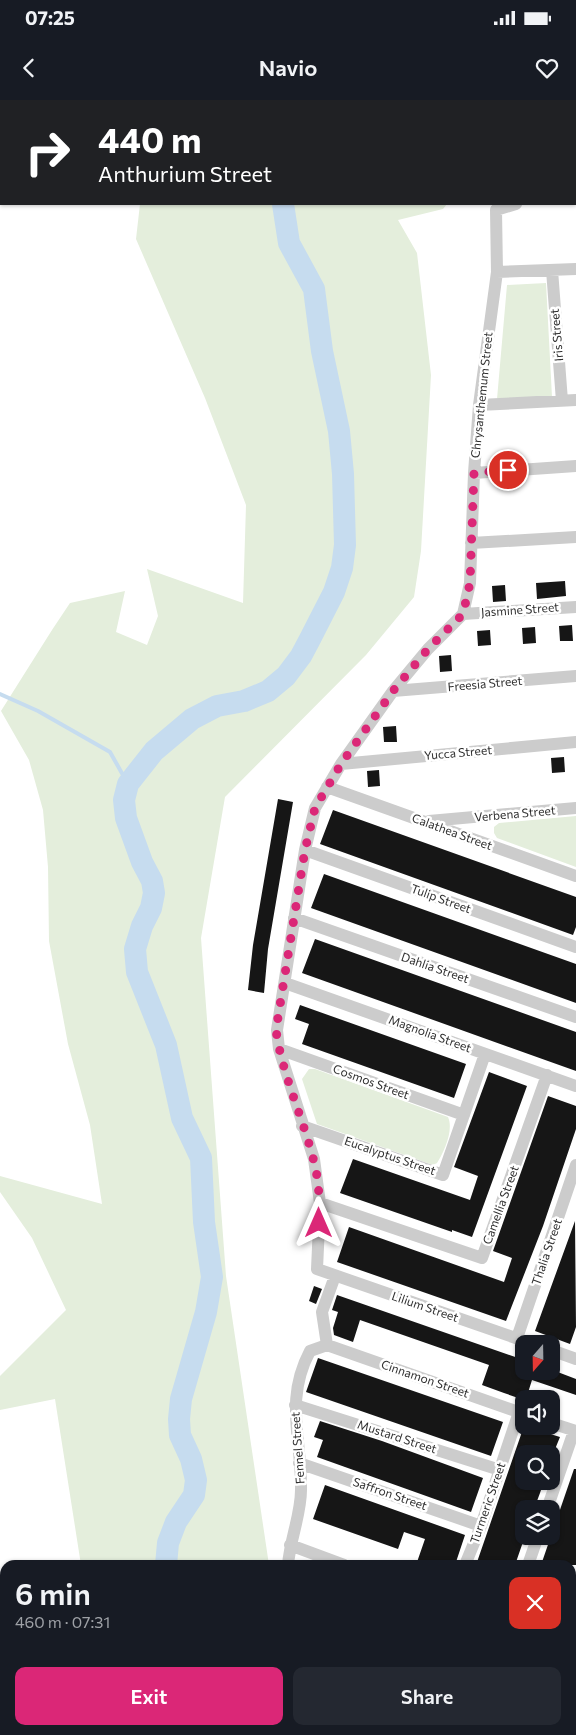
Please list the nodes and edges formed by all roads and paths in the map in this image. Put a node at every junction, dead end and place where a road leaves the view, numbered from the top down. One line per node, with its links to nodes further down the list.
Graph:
1 (513, 205): 4 (street, Chrysanthemum Street)
2 (576, 269): 3 (street)
3 (552, 270): 4 (street); 6 (street, Iris Street)
4 (496, 272): 7 (street, Chrysanthemum Street)
5 (576, 400): 6 (street)
6 (562, 401): 7 (street)
7 (478, 405): 9 (street, Chrysanthemum Street)
8 (576, 466): 9 (street)
9 (474, 473): 11 (street, Chrysanthemum Street)
10 (576, 536): 11 (street)
11 (471, 543): 13 (street, Chrysanthemum Street)
12 (576, 607): 13 (street, Jasmine Street)
13 (463, 614): 15 (street)
14 (576, 676): 15 (street, Freesia Street)
15 (393, 691): 17 (street)
16 (576, 742): 17 (street, Yucca Street)
17 (341, 764): 18 (street)
18 (327, 787): 20 (street, Calathea Street); 21 (street)
19 (576, 808): 20 (street, Verbena Street)
20 (424, 822): 22 (street, Calathea Street)
21 (305, 850): 23 (street); 24 (street, Tulip Street)
22 (576, 876)
23 (294, 918): 25 (street); 26 (street, Dahlia Street)
24 (576, 947)
25 (285, 982): 27 (street); 28 (street, Magnolia Street)
26 (576, 1018)
27 (279, 1049): 31 (street, Cosmos Street); 32 (street)
28 (486, 1054): 29 (street, Magnolia Street); 31 (street, Eucalyptus Street)
29 (547, 1075): 30 (street, Magnolia Street); 34 (street, Camellia Street)
30 (576, 1086)
31 (464, 1115): 32 (street, Eucalyptus Street)
32 (302, 1126): 34 (street)
33 (576, 1165): 36 (street, Thalia Street)
34 (320, 1203): 35 (street, Lilium Street)
35 (335, 1276): 37 (street, Lilium Street); 38 (street)
36 (519, 1335)
37 (515, 1337)
38 (327, 1345): 41 (street, Fennel Street); 42 (street, Cinnamon Street)
39 (560, 1353): 40 (street)
40 (576, 1359)
41 (295, 1405): 46 (street, Fennel Street); 47 (street, Mustard Street)
42 (515, 1411)
43 (560, 1426): 45 (street)
44 (515, 1431): 47 (street, Turmeric Street)
45 (575, 1431): 48 (street)
46 (299, 1463): 49 (street, Saffron Street); 51 (street, Fennel Street)
47 (500, 1470): 49 (street, Turmeric Street)
48 (550, 1500)
49 (481, 1526): 54 (street, Turmeric Street)
50 (535, 1545): 55 (street)
51 (290, 1546): 52 (street, Fennel Street); 53 (street)
52 (289, 1560)
53 (330, 1560)
54 (467, 1560)
55 (530, 1560)

